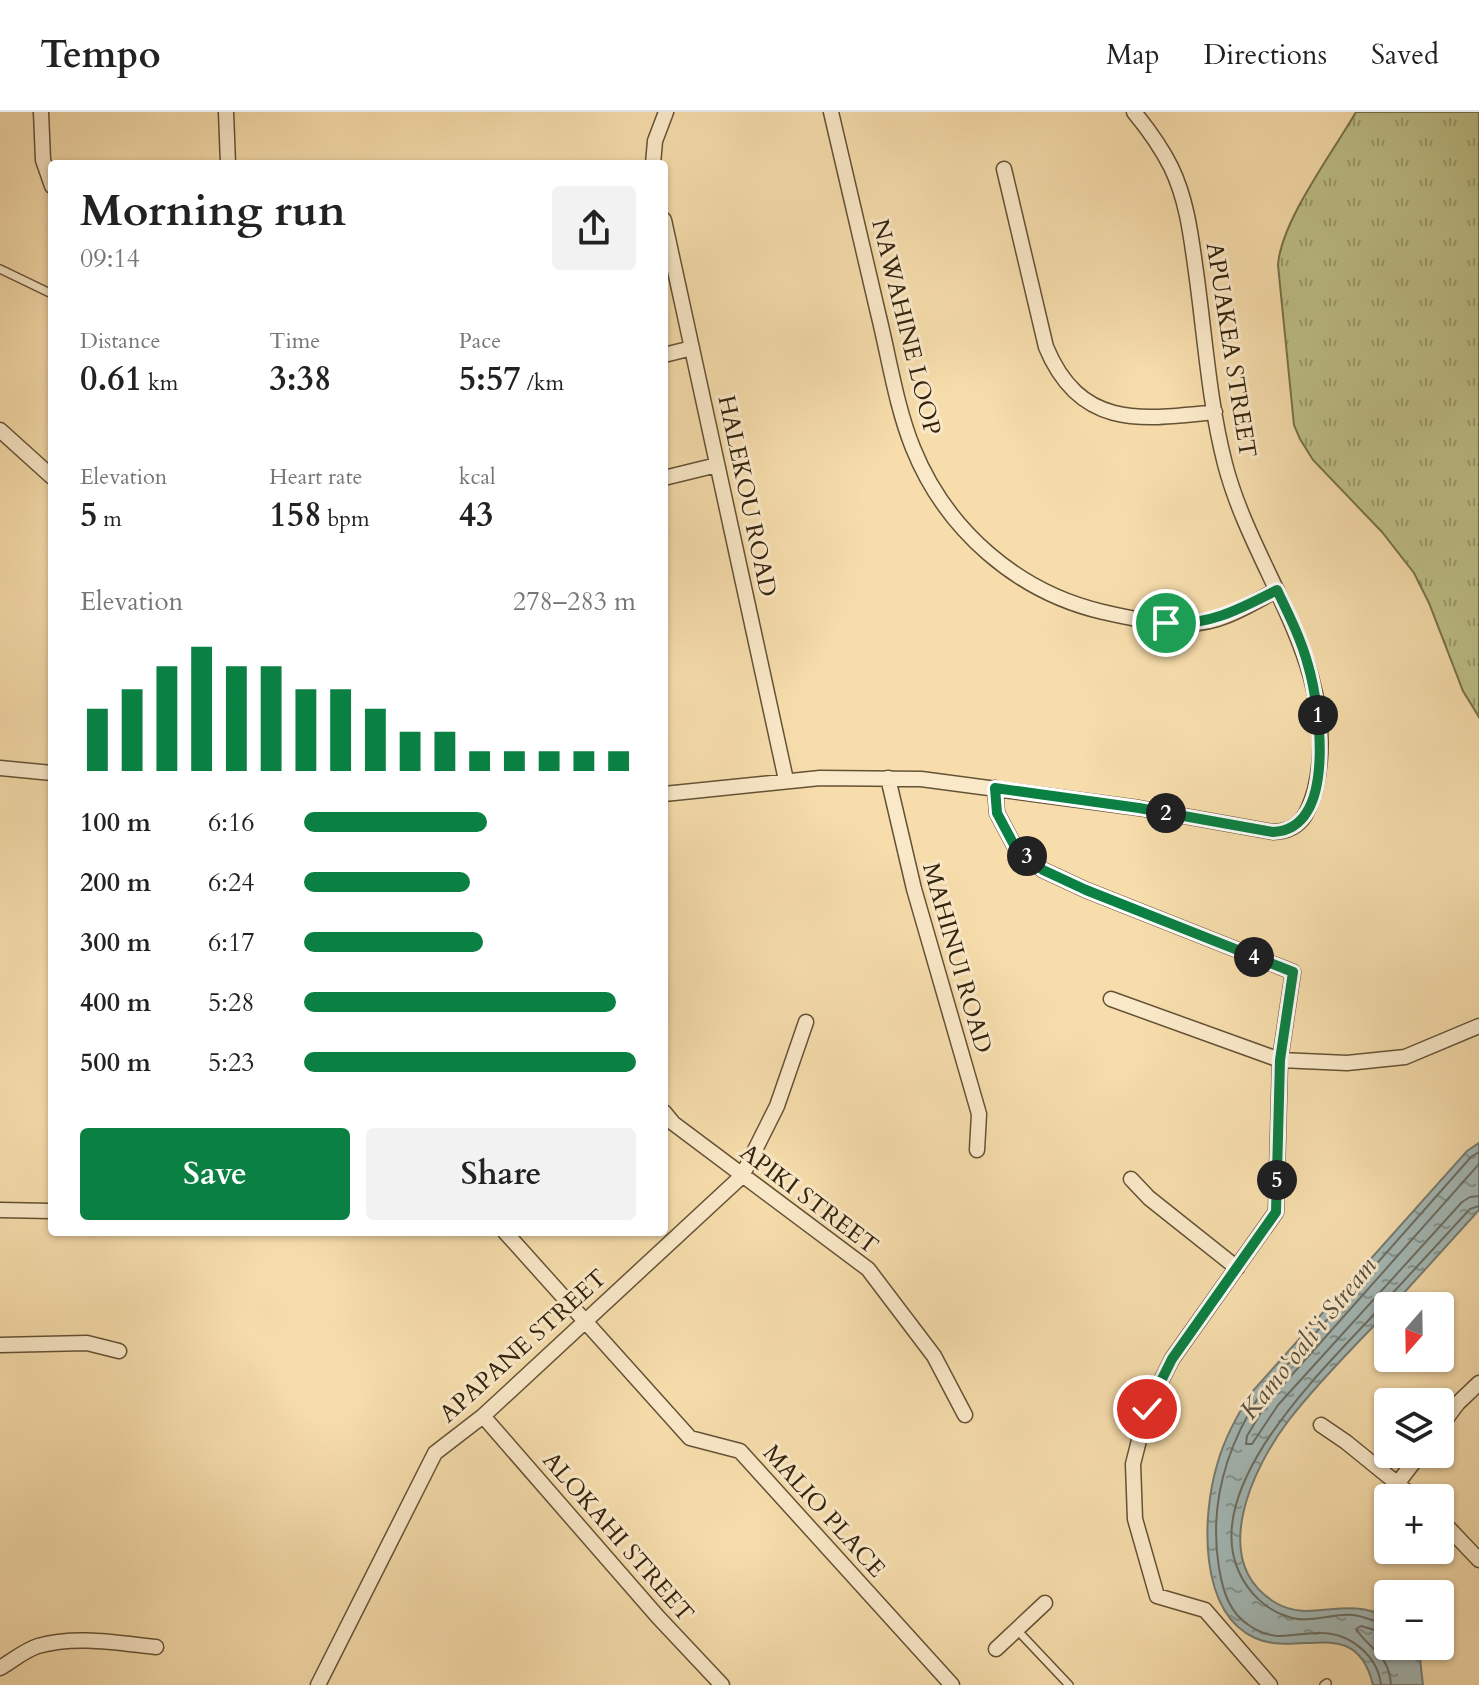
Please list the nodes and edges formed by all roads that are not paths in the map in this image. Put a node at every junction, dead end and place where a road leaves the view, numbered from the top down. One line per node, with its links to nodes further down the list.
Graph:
1 (41, 112): 9 (street)
2 (226, 112): 6 (street)
3 (666, 112): 7 (street)
4 (831, 112): 20 (street, NAWAHINE LOOP)
5 (1134, 112): 15 (street, APUAKEA STREET)
6 (228, 160)
7 (653, 160)
8 (1004, 169): 15 (street)
9 (48, 174)
10 (668, 238): 13 (street, HALEKOU ROAD)
11 (0, 269): 12 (lane)
12 (48, 292)
13 (692, 348): 14 (street); 17 (street, HALEKOU ROAD)
14 (668, 354)
15 (1215, 412): 20 (street, APUAKEA STREET)
16 (0, 430): 18 (street)
17 (717, 465): 19 (street); 24 (street, HALEKOU ROAD)
18 (48, 473)
19 (668, 477)
20 (1277, 590): 25 (street, APUAKEA STREET)
21 (0, 768): 22 (street)
22 (48, 773)
23 (888, 778): 24 (street); 25 (street); 32 (street, MAHINUI ROAD)
24 (786, 780): 26 (street)
25 (995, 788): 30 (street)
26 (668, 794)
27 (1111, 999): 30 (street)
28 (806, 1022): 33 (street, APAPANE STREET)
29 (1479, 1026): 30 (street)
30 (1280, 1060): 38 (street)
31 (668, 1117): 33 (street, APIKI STREET)
32 (977, 1150)
33 (742, 1176): 39 (street, APAPANE STREET); 44 (street, APIKI STREET)
34 (1131, 1179): 38 (street)
35 (0, 1210): 36 (street)
36 (48, 1211)
37 (509, 1236): 39 (street, MALIO PLACE)
38 (1237, 1268): 60 (street)
39 (585, 1319): 45 (street, APAPANE STREET); 58 (street, MALIO PLACE)
40 (0, 1345): 41 (street)
41 (119, 1351)
42 (1479, 1383): 43 (street)
43 (1454, 1408)
44 (965, 1415)
45 (483, 1416): 56 (street, APAPANE STREET); 57 (street, ALOKAHI STREET)
46 (1321, 1425): 48 (street)
47 (1409, 1468): 48 (street)
48 (1397, 1484)
49 (1454, 1534): 50 (street)
50 (1479, 1560)
51 (1045, 1603): 52 (street)
52 (1017, 1630): 54 (street); 59 (lane)
53 (156, 1647): 55 (street)
54 (996, 1649)
55 (0, 1668)
56 (318, 1685)
57 (722, 1685)
58 (952, 1685)
59 (1069, 1685)
60 (1270, 1685)

